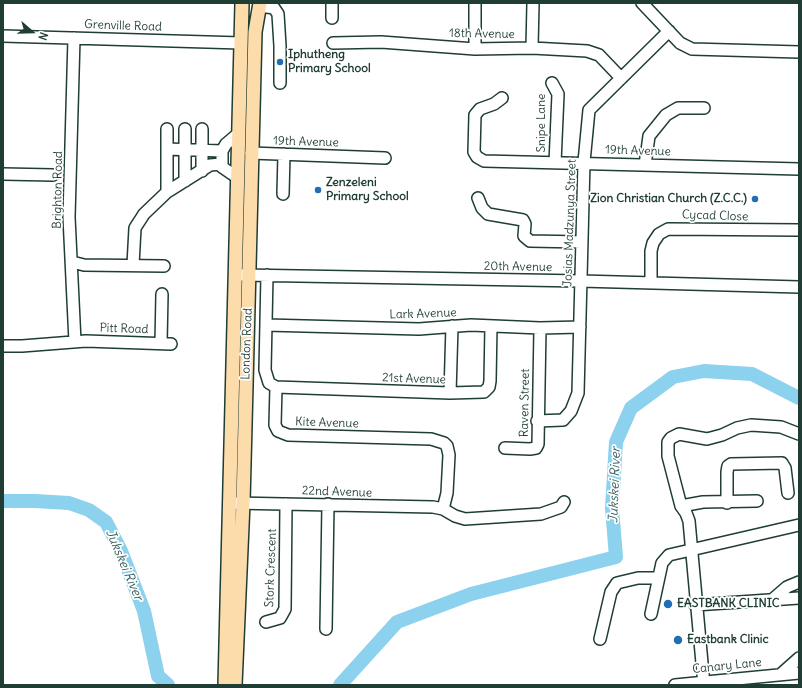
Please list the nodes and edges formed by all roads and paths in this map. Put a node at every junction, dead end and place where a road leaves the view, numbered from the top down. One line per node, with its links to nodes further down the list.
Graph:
1 (242, 3): 11 (main road, London Road)
2 (332, 3): 7 (street)
3 (475, 3): 14 (street)
4 (533, 3): 13 (street)
5 (642, 3): 8 (street)
6 (260, 5): 17 (street); 28 (main road, London Road)
7 (332, 18)
8 (669, 32): 15 (street); 16 (street, Josias Madzunya Street)
9 (3, 36): 10 (street, Grenville Road)
10 (74, 38): 11 (street, Grenville Road); 46 (street, Brighton Road)
11 (241, 43): 24 (main road, London Road)
12 (333, 43): 14 (street, 18th Avenue)
13 (532, 48): 14 (street, 18th Avenue); 16 (street, 18th Avenue)
14 (474, 49)
15 (799, 52)
16 (621, 78): 31 (street, Josias Madzunya Street)
17 (280, 83)
18 (552, 83): 32 (street, Snipe Lane)
19 (502, 98): 32 (street, 19th Avenue)
20 (704, 108): 34 (street)
21 (167, 129): 25 (street)
22 (185, 129): 26 (street)
23 (202, 129): 27 (street)
24 (239, 133): 27 (street); 39 (main road, London Road)
25 (167, 149): 26 (street); 41 (street)
26 (185, 150): 27 (street); 40 (street)
27 (212, 151): 33 (street); 35 (street)
28 (251, 153): 29 (street, 19th Avenue); 51 (main road, London Road)
29 (284, 154): 30 (street, 19th Avenue); 42 (street)
30 (385, 158)
31 (584, 162): 32 (street, 19th Avenue); 34 (street, 19th Avenue); 45 (street, Josias Madzunya Street)
32 (555, 163)
33 (222, 164): 35 (street); 39 (street)
34 (645, 165): 36 (street, 19th Avenue)
35 (206, 168): 40 (street)
36 (799, 169)
37 (3, 174): 38 (street)
38 (53, 175)
39 (238, 178): 49 (main road, London Road)
40 (185, 181): 41 (street)
41 (167, 192): 47 (street)
42 (283, 194)
43 (478, 198): 45 (street)
44 (799, 230): 53 (street, Cycad Close)
45 (582, 242): 52 (street, Josias Madzunya Street)
46 (72, 262): 47 (street); 61 (street, Brighton Road)
47 (133, 265): 48 (street)
48 (164, 266)
49 (236, 274): 51 (street, 20th Avenue); 71 (main road, London Road)
50 (267, 274): 51 (street, 20th Avenue); 52 (street, 20th Avenue); 56 (street)
51 (250, 275): 71 (main road, London Road)
52 (581, 280): 53 (street, 20th Avenue); 59 (street, Josias Madzunya Street)
53 (651, 283): 54 (street, 20th Avenue)
54 (799, 287)
55 (162, 294): 61 (street, Pitt Road)
56 (266, 325): 57 (street, Lark Avenue); 63 (street)
57 (452, 326): 58 (street, Lark Avenue); 64 (street)
58 (491, 326): 60 (street, Lark Avenue); 64 (street, 21st Avenue)
59 (580, 327): 60 (street, Lark Avenue); 65 (street, Josias Madzunya Street)
60 (540, 328): 65 (street, Raven Street)
61 (75, 342): 62 (street, Pitt Road)
62 (3, 346)
63 (276, 387): 64 (street, 21st Avenue); 76 (street, Kite Avenue)
64 (450, 393)
65 (537, 421): 67 (street, Raven Street)
66 (799, 434): 75 (street)
67 (505, 448)
68 (788, 493): 72 (street)
69 (757, 500): 72 (street)
70 (564, 502): 76 (street, 22nd Avenue)
71 (236, 503): 73 (street, 22nd Avenue); 92 (main road, London Road); 93 (main road, London Road)
72 (727, 503): 75 (street)
73 (286, 504): 74 (street, 22nd Avenue); 85 (street, Stork Crescent)
74 (328, 504): 76 (street, 22nd Avenue); 86 (street)
75 (681, 506): 78 (street)
76 (443, 509)
77 (799, 525): 78 (street)
78 (691, 550): 79 (street); 83 (street)
79 (658, 578): 84 (street); 87 (street)
80 (799, 582): 82 (street)
81 (799, 598): 82 (street)
82 (772, 600): 83 (street)
83 (695, 605): 91 (street)
84 (651, 614)
85 (266, 622)
86 (326, 629)
87 (600, 639)
88 (799, 658): 90 (street)
89 (799, 673): 90 (street, Canary Lane)
90 (781, 674): 91 (street, Canary Lane)
91 (704, 683): 94 (street, Canary Lane)
92 (225, 685)
93 (235, 685)
94 (675, 685)

